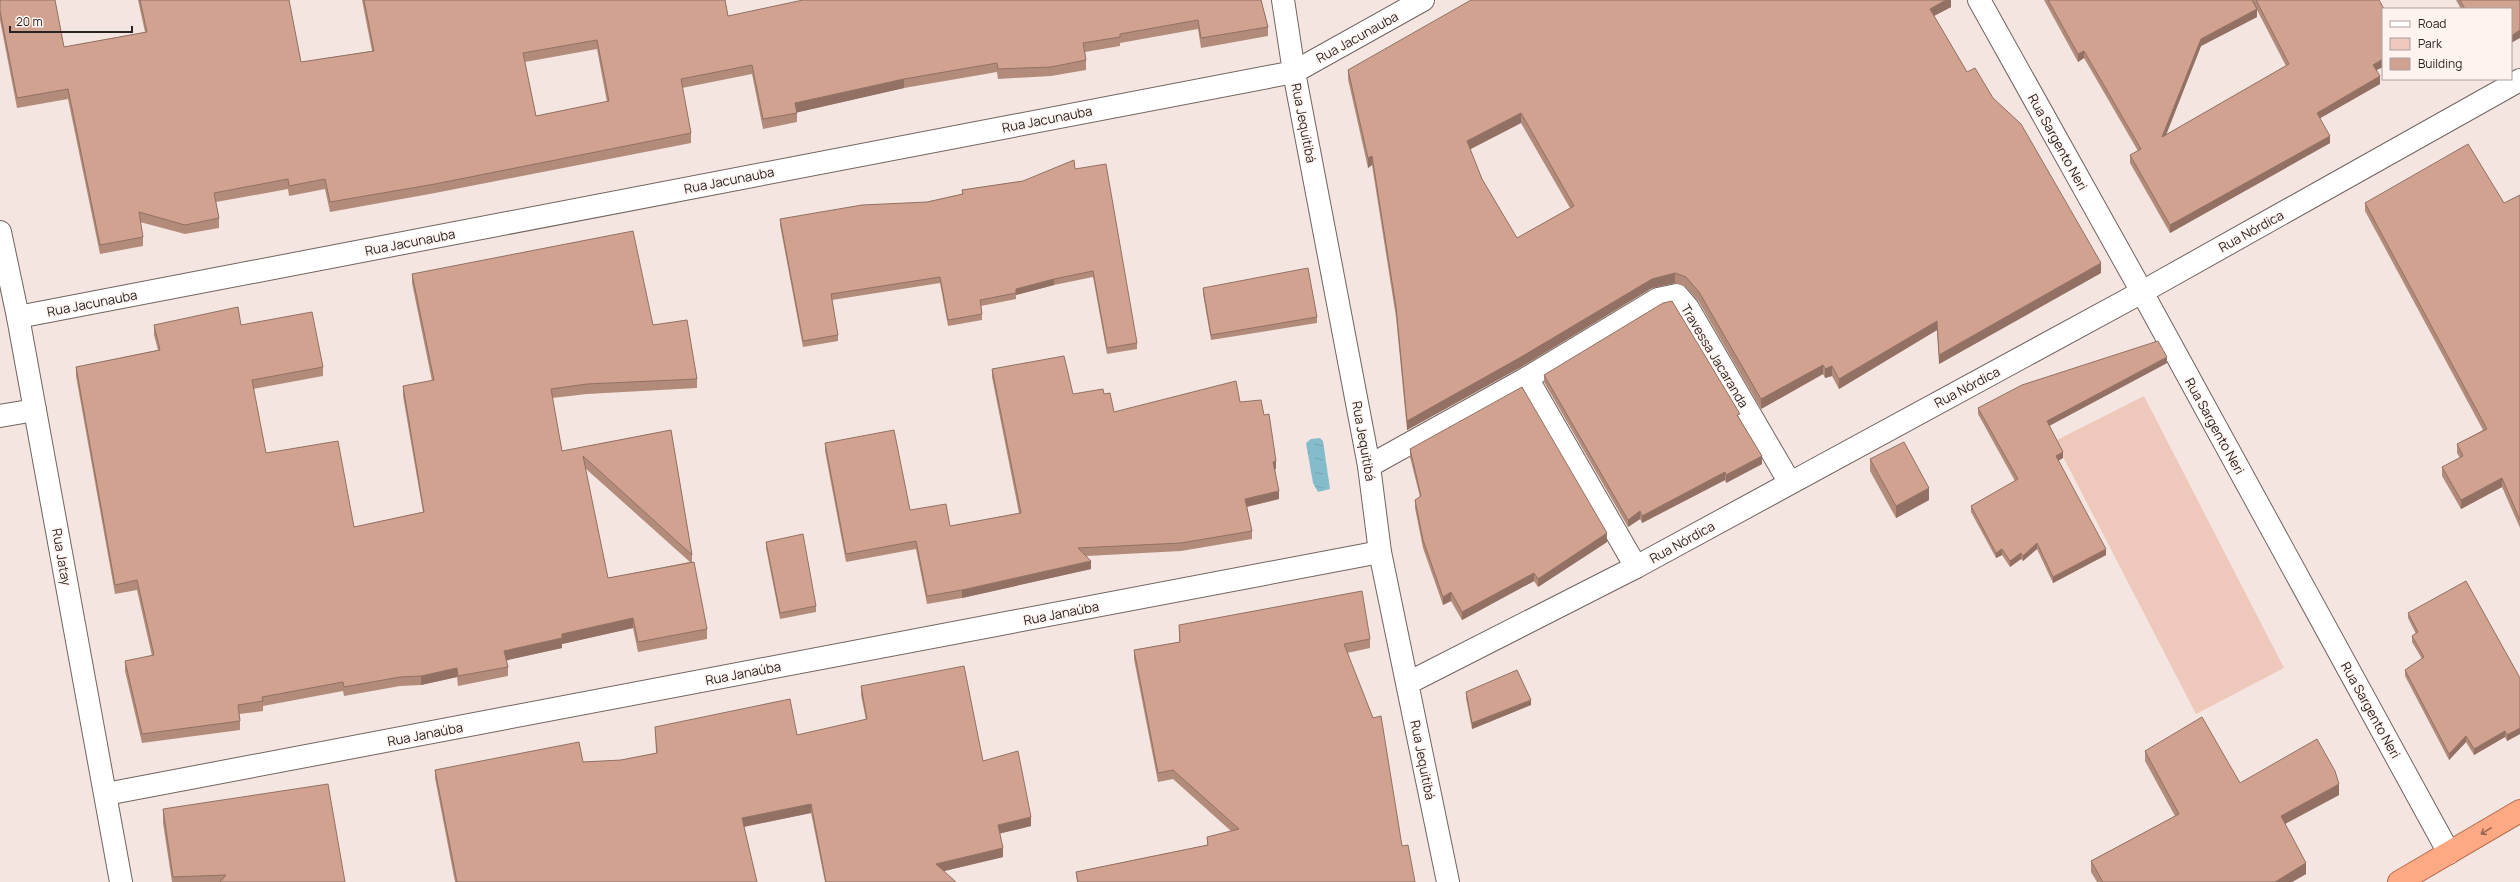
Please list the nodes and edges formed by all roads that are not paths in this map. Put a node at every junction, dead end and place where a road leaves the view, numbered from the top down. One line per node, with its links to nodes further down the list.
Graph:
1 (1283, 0): 4 (street, Rua Jequitibá)
2 (1423, 0): 4 (street, Rua Jacunauba)
3 (1979, 0): 7 (street, Rua Sargento Neri)
4 (1294, 72): 8 (street, Rua Jacunauba); 12 (street, Rua Jequitibá)
5 (2520, 80): 7 (street, Rua Nórdica)
6 (0, 232): 8 (street, Rua Jatay)
7 (2142, 292): 13 (street, Rua Nórdica); 19 (street, Rua Sargento Neri)
8 (18, 317): 10 (street, Rua Jatay)
9 (1527, 378): 12 (street, Travessa Jacaranda); 13 (street, Travessa Jacaranda); 15 (street)
10 (35, 410): 11 (street); 17 (street, Rua Jatay)
11 (0, 416)
12 (1369, 466): 14 (street, Rua Jequitibá)
13 (1790, 483): 15 (street, Rua Nórdica)
14 (1380, 552): 16 (street, Rua Jequitibá); 17 (street, Rua Janaúba)
15 (1636, 567): 16 (street, Rua Nórdica)
16 (1408, 683): 21 (street, Rua Jequitibá)
17 (106, 794): 20 (street, Rua Jatay)
18 (2520, 811): 19 (highway, one-way to 19)
19 (2449, 853): 22 (highway)
20 (121, 882)
21 (1448, 882)
22 (2399, 882)

